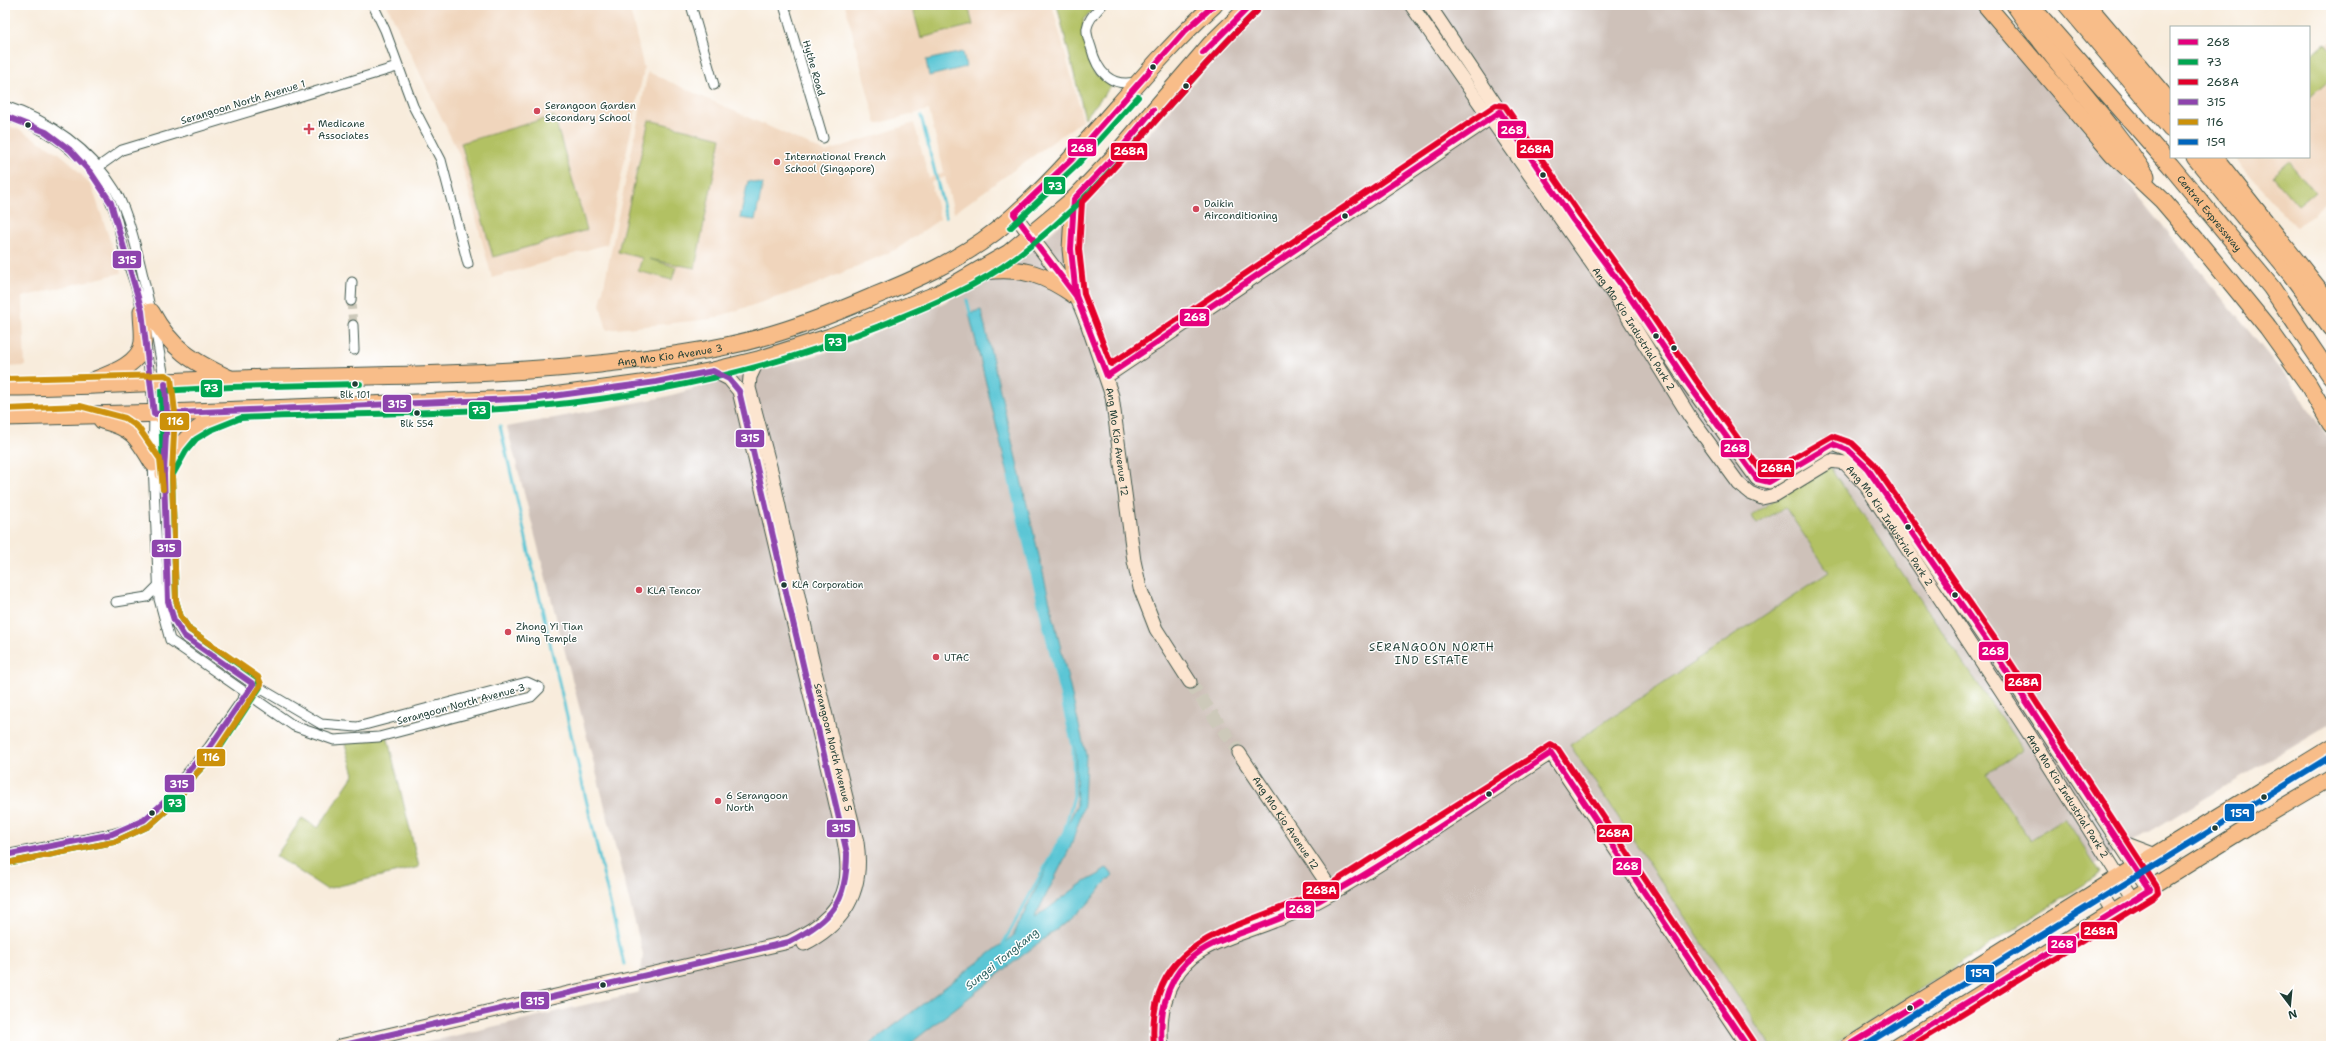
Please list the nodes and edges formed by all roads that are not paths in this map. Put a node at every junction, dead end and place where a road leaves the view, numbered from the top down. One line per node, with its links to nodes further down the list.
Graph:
1 (373, 5): 14 (street)
2 (691, 5): 16 (street)
3 (784, 5): 22 (street, Hythe Road)
4 (1102, 5): 15 (street)
5 (1214, 5): 15 (highway, Ang Mo Kio Avenue 3)
6 (1411, 5): 20 (street, Ang Mo Kio Industrial Park 2)
7 (1429, 5): 20 (street, Ang Mo Kio Industrial Park 2)
8 (1986, 5): 27 (highway)
9 (2015, 5): 27 (highway)
10 (2030, 5): 44 (highway, Central Expressway)
11 (2068, 5): 21 (highway)
12 (2087, 5): 17 (highway)
13 (1249, 6): 26 (highway)
14 (397, 67): 25 (street, Serangoon North Avenue 1); 30 (street)
15 (1142, 80): 28 (highway, Ang Mo Kio Avenue 3)
16 (714, 85)
17 (2170, 103)
18 (5, 106): 25 (street)
19 (5, 116): 25 (street)
20 (1495, 116): 43 (street); 66 (street, Ang Mo Kio Industrial Park 2); 70 (street, Ang Mo Kio Industrial Park 2)
21 (2170, 128)
22 (823, 138)
23 (2196, 158): 38 (highway)
24 (2215, 158): 35 (highway)
25 (95, 170): 36 (street)
26 (1074, 199): 29 (highway); 33 (highway)
27 (2162, 200): 54 (highway)
28 (1014, 214): 29 (street, Ang Mo Kio Avenue 12); 42 (highway, Ang Mo Kio Avenue 3)
29 (1030, 235): 31 (highway); 33 (street, Ang Mo Kio Avenue 12)
30 (468, 264)
31 (978, 272): 33 (highway); 40 (highway)
32 (352, 282): 34 (street)
33 (1076, 296): 43 (street, Ang Mo Kio Avenue 12)
34 (351, 301)
35 (2331, 305)
36 (147, 311): 45 (highway); 46 (street); 46 (street); 48 (highway)
37 (353, 325): 39 (street)
38 (2331, 328)
39 (354, 350)
40 (758, 360): 41 (highway); 76 (street, Serangoon North Avenue 5)
41 (713, 371): 49 (highway); 76 (street, Serangoon North Avenue 5)
42 (376, 376): 45 (highway, Ang Mo Kio Avenue 3); 49 (highway)
43 (1107, 376): 58 (street, Ang Mo Kio Avenue 12)
44 (2331, 376)
45 (231, 379): 46 (highway, Ang Mo Kio Avenue 3)
46 (158, 383): 48 (highway, Ang Mo Kio Avenue 3); 51 (street, Serangoon North Avenue 3); 51 (street, Serangoon North Avenue 3)
47 (5, 387): 48 (highway, Ang Mo Kio Avenue 3)
48 (77, 387)
49 (374, 405): 50 (highway)
50 (239, 410): 51 (highway); 55 (highway)
51 (161, 413): 52 (highway); 55 (street, Serangoon North Avenue 3); 55 (street, Serangoon North Avenue 3)
52 (80, 414): 53 (highway); 55 (highway)
53 (5, 418)
54 (2331, 424)
55 (159, 468): 56 (street, Serangoon North Avenue 3); 59 (street, Serangoon North Avenue 3)
56 (158, 586): 57 (street); 61 (street, Serangoon North Avenue 3)
57 (116, 602)
58 (1190, 682)
59 (253, 684): 60 (street, Serangoon North Avenue 3); 61 (street)
60 (509, 686): 62 (street); 62 (street, Serangoon North Avenue 3)
61 (246, 693): 62 (street, Serangoon North Avenue 3); 67 (street)
62 (513, 702)
63 (2331, 747): 68 (main road)
64 (1239, 753): 73 (street, Ang Mo Kio Avenue 12)
65 (2331, 778): 72 (main road)
66 (2119, 841): 68 (street); 69 (street, Ang Mo Kio Industrial Park 2)
67 (5, 855)
68 (2156, 855): 69 (main road)
69 (2135, 867): 70 (main road); 72 (street, Ang Mo Kio Industrial Park 2)
70 (2118, 878): 71 (main road); 74 (street, Ang Mo Kio Industrial Park 2)
71 (2099, 889): 75 (street); 80 (main road)
72 (2150, 890): 74 (main road)
73 (1334, 892): 78 (street); 79 (street)
74 (2133, 899): 75 (main road)
75 (2113, 912): 81 (main road)
76 (366, 1044): 77 (street, Serangoon North Avenue 5)
77 (340, 1046)
78 (1162, 1046)
79 (1747, 1046)
80 (1848, 1046)
81 (1896, 1046)

